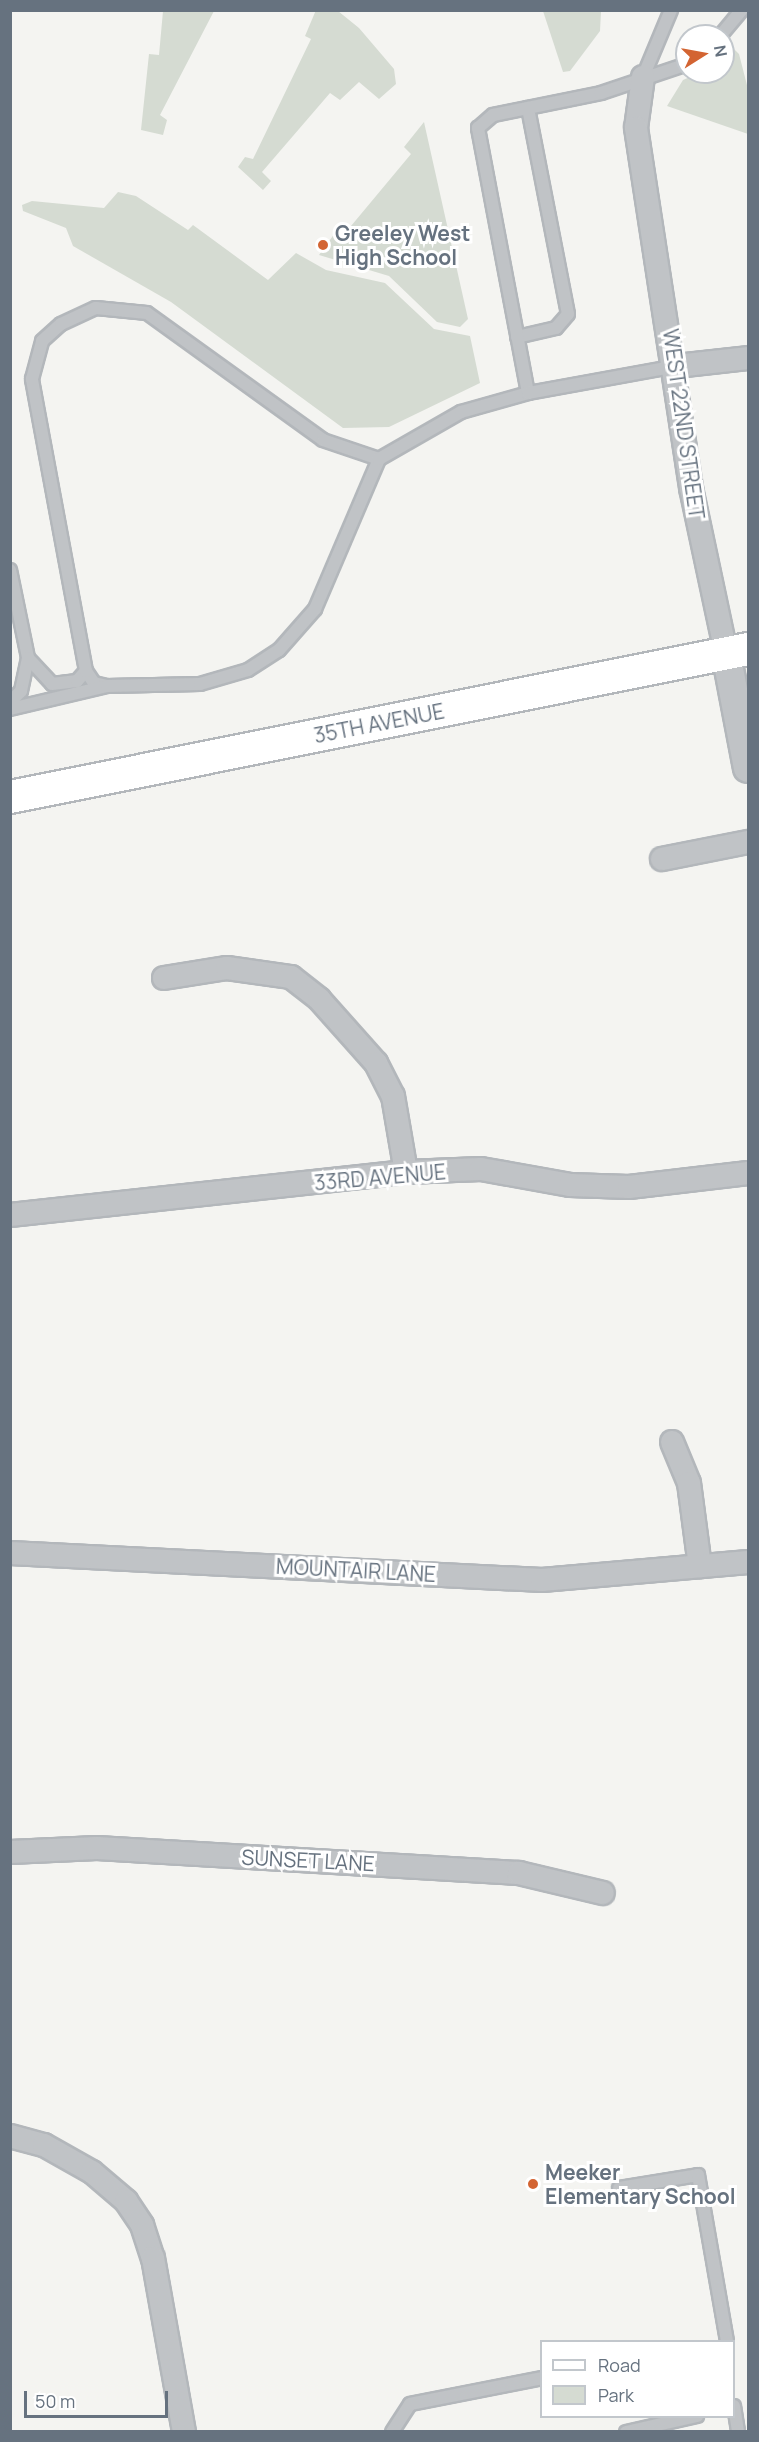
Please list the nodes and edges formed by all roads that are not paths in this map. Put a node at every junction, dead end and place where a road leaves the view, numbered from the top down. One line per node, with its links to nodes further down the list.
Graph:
1 (670, 10): 5 (lane)
2 (742, 10): 3 (lane)
3 (730, 24)
4 (675, 68): 5 (lane)
5 (643, 78): 6 (lane); 9 (street, WEST 22ND STREET)
6 (528, 108): 7 (lane); 7 (lane)
7 (517, 337): 10 (lane)
8 (748, 358): 9 (street)
9 (676, 366): 10 (lane); 13 (street, WEST 22ND STREET)
10 (528, 393): 11 (lane)
11 (379, 459): 15 (lane); 16 (lane)
12 (10, 570): 14 (lane)
13 (737, 651): 19 (street, WEST 22ND STREET); 20 (main road, 35TH AVENUE)
14 (28, 658): 15 (lane); 17 (lane)
15 (86, 671): 16 (lane)
16 (107, 686): 18 (lane)
17 (10, 702)
18 (10, 709)
19 (748, 768)
20 (10, 797)
21 (748, 842): 22 (street)
22 (662, 859)
23 (164, 978): 24 (street)
24 (406, 1172): 25 (street, 33RD AVENUE); 26 (street, 33RD AVENUE)
25 (748, 1173)
26 (10, 1215)
27 (672, 1442): 30 (street)
28 (10, 1552): 30 (street, MOUNTAIR LANE)
29 (748, 1562): 30 (street, MOUNTAIR LANE)
30 (700, 1566)
31 (10, 1852): 32 (street, SUNSET LANE)
32 (603, 1893)
33 (10, 2136): 39 (street)
34 (619, 2188): 35 (lane)
35 (727, 2340)
36 (540, 2378): 40 (lane)
37 (735, 2412): 42 (lane)
38 (688, 2418): 41 (lane)
39 (184, 2432)
40 (392, 2432)
41 (626, 2432)
42 (738, 2432)

